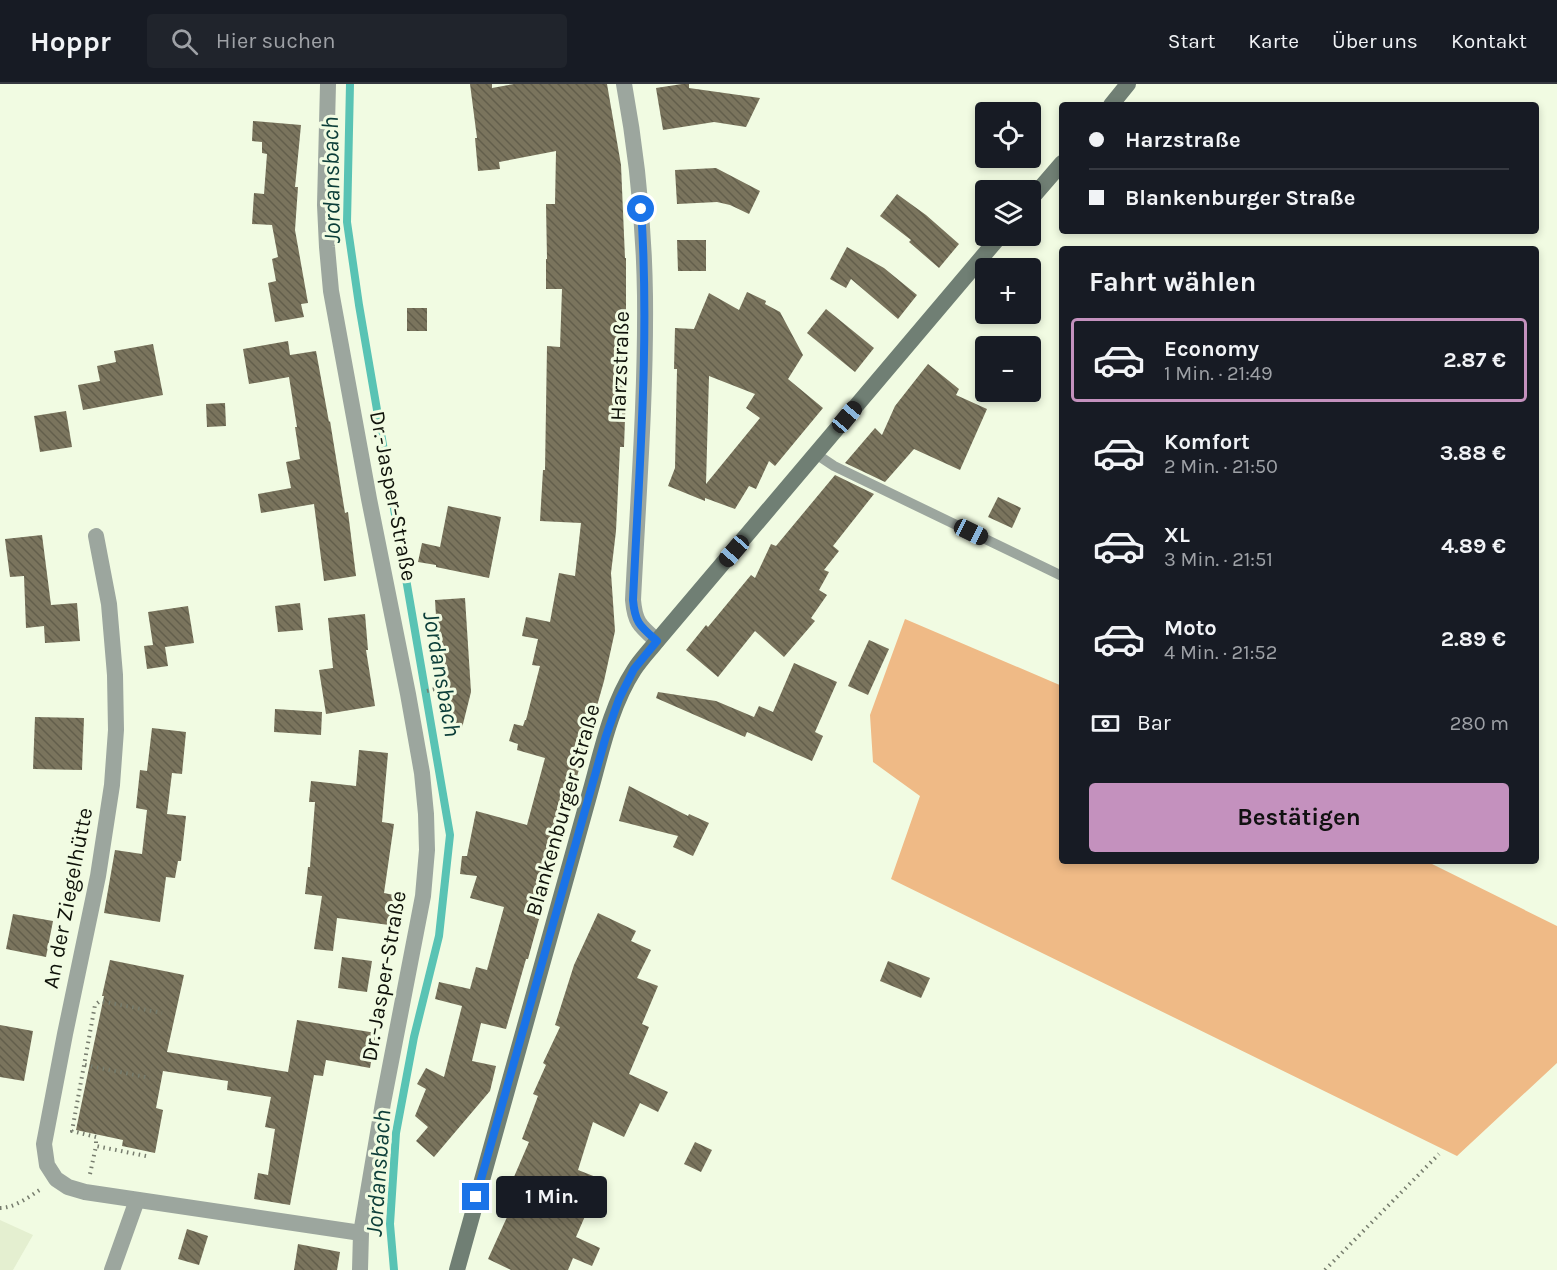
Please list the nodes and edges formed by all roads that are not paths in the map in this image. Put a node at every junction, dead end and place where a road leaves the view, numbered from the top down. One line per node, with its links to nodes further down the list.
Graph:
1 (328, 84): 13 (street, Dr.-Jasper-Straße)
2 (624, 84): 11 (street, Harzstraße)
3 (1128, 84): 4 (main road)
4 (1113, 102)
5 (1059, 166): 6 (main road)
6 (1041, 187)
7 (992, 246): 8 (main road, Blankenburger Straße)
8 (816, 454): 10 (lane); 11 (main road, Blankenburger Straße)
9 (96, 536): 12 (street, An der Ziegelhütte)
10 (1059, 575)
11 (657, 641): 16 (main road, Blankenburger Straße)
12 (137, 1200): 13 (street); 14 (street)
13 (361, 1233): 15 (street, Dr.-Jasper-Straße)
14 (112, 1270)
15 (360, 1270)
16 (457, 1270)

